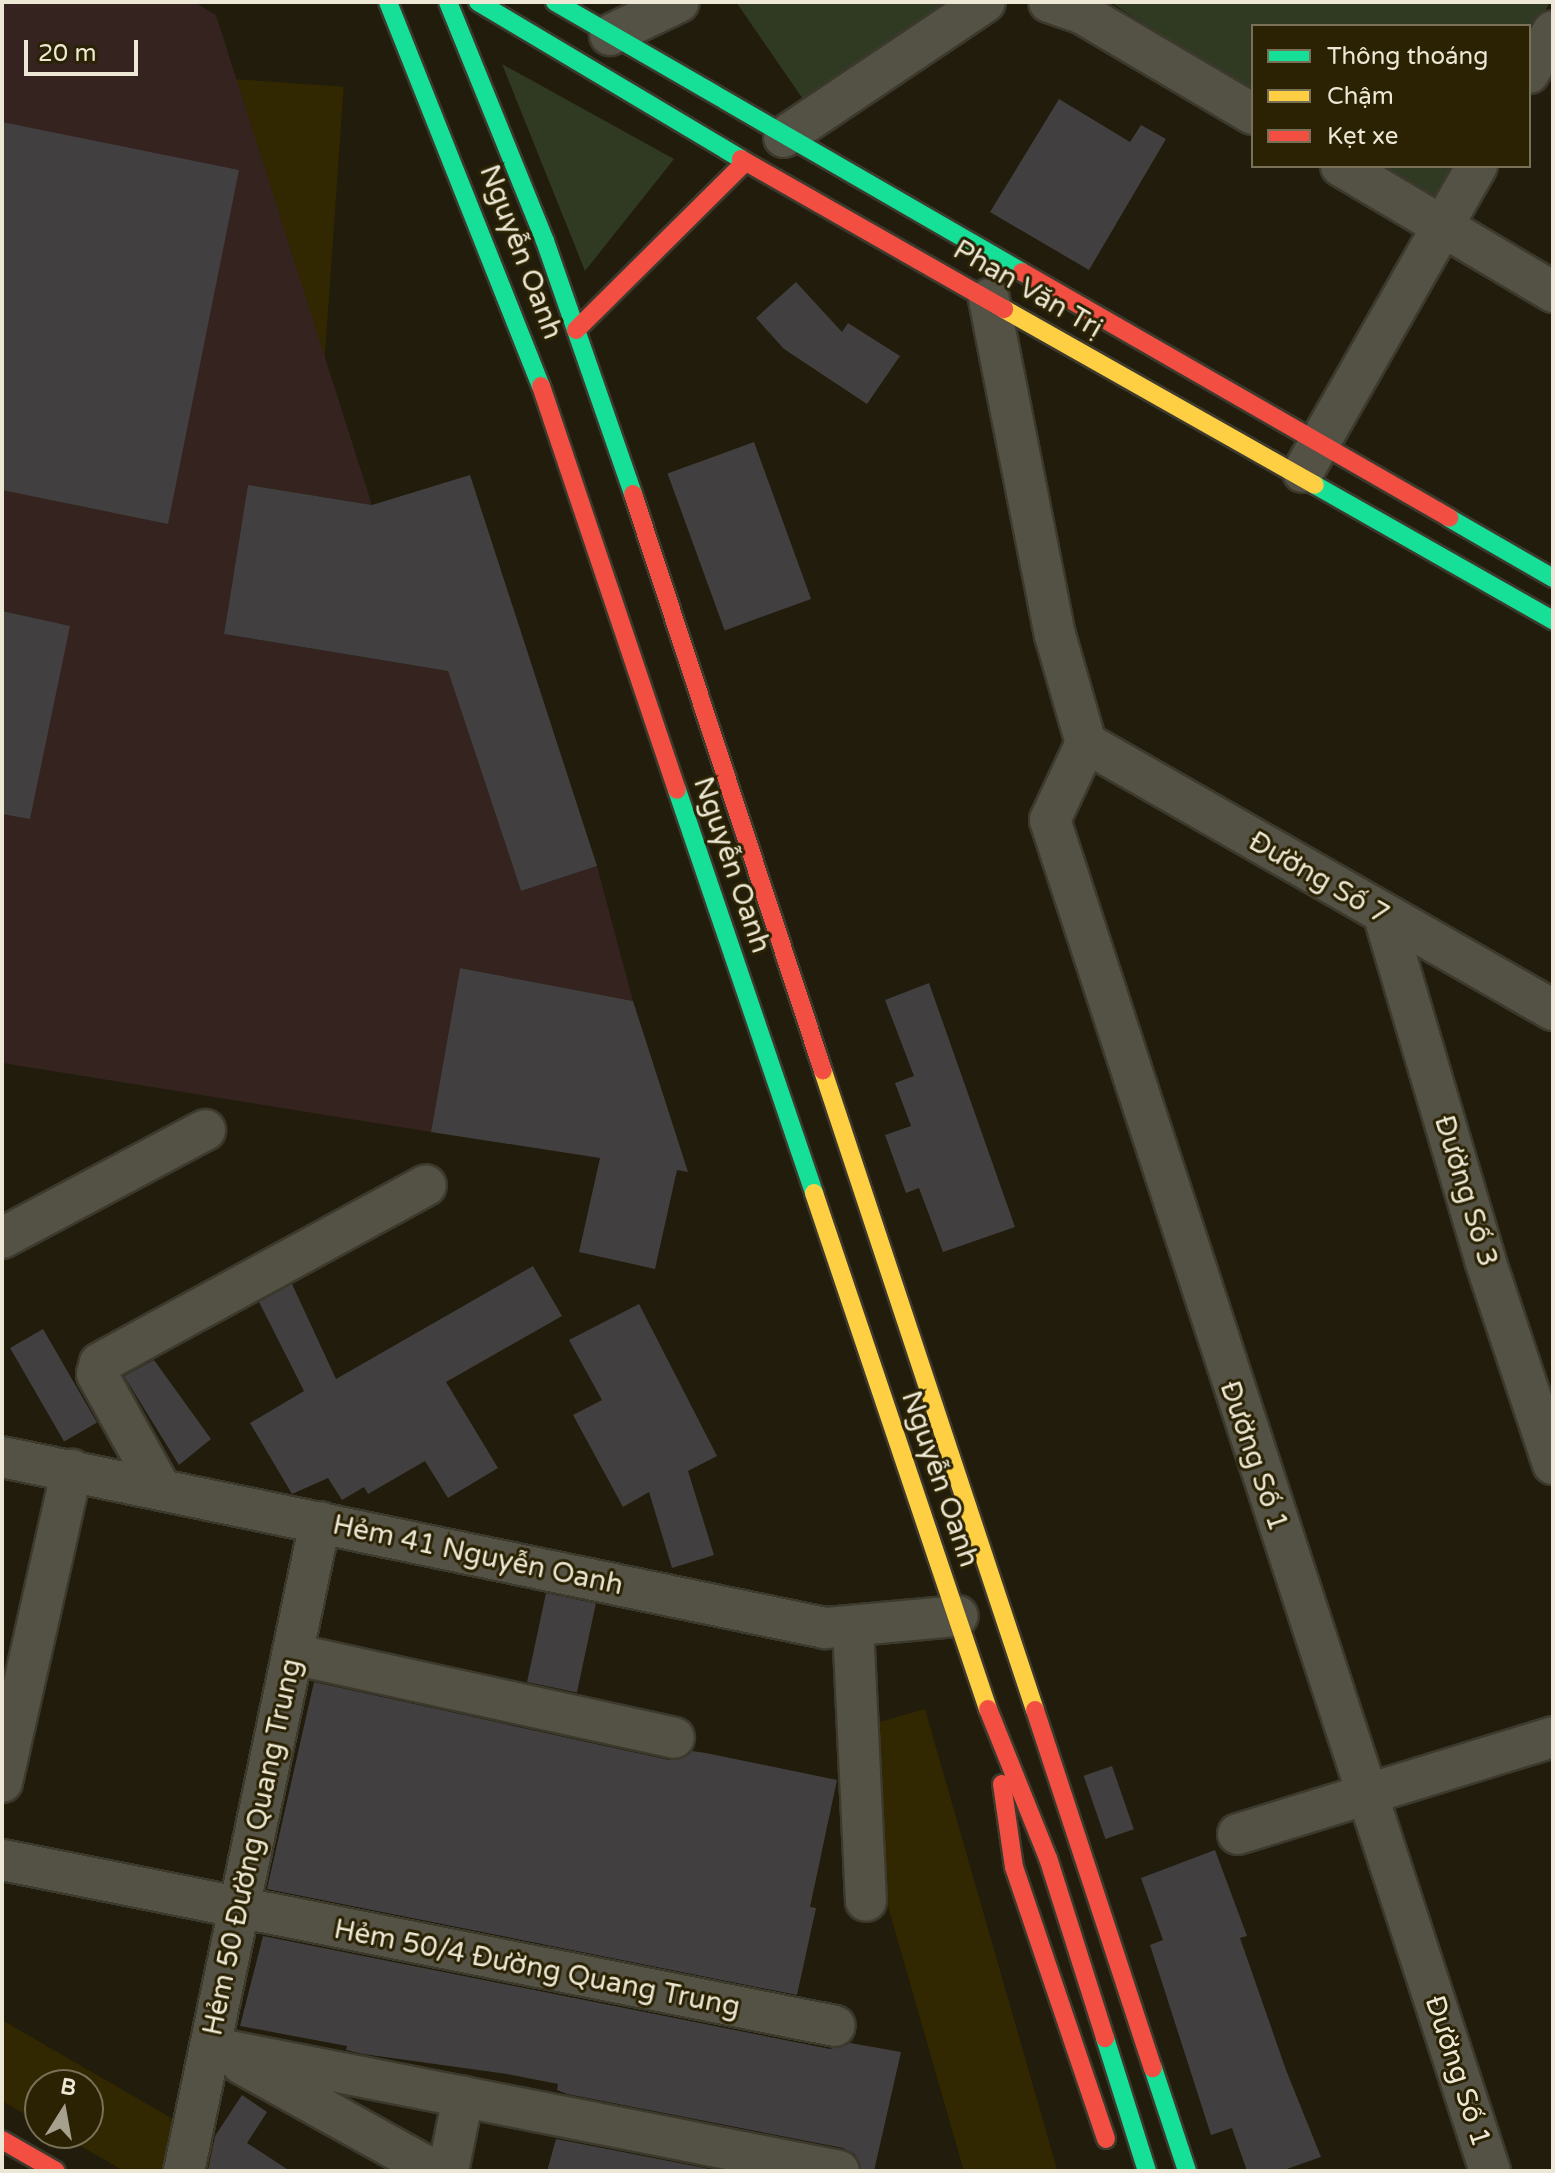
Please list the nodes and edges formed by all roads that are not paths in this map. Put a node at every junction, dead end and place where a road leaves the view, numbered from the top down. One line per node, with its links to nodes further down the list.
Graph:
1 (388, 2): 36 (main road, Nguyễn Oanh)
2 (448, 2): 19 (main road, Nguyễn Oanh)
3 (478, 2): 13 (main road, Phan Văn Trị)
4 (555, 2): 9 (main road, Phan Văn Trị)
5 (679, 2): 9 (street)
6 (985, 2): 12 (street)
7 (1070, 6): 11 (street)
8 (1553, 31): 10 (street)
9 (610, 35): 12 (main road, Phan Văn Trị)
10 (1531, 70)
11 (1251, 113)
12 (784, 137): 20 (main road, Phan Văn Trị)
13 (745, 162): 18 (main road, Phan Văn Trị); 19 (main road)
14 (1344, 168): 16 (street)
15 (1476, 168): 16 (street)
16 (1443, 227): 17 (street); 20 (street)
17 (1553, 292)
18 (989, 299): 20 (main road, Phan Văn Trị); 23 (street)
19 (576, 330): 41 (main road, Nguyễn Oanh)
20 (1310, 460): 21 (main road, Phan Văn Trị); 22 (main road, Phan Văn Trị)
21 (1553, 578)
22 (1553, 620)
23 (1086, 743): 24 (street, Đường Số 7); 44 (street, Đường Số 1)
24 (1384, 916): 25 (street, Đường Số 7); 29 (street, Đường Số 3)
25 (1553, 1010)
26 (205, 1130): 28 (street)
27 (426, 1185): 34 (street)
28 (2, 1238)
29 (1518, 1351): 30 (street); 32 (street, Đường Số 3)
30 (1553, 1370)
31 (2, 1457): 33 (street, Hẻm 41 Nguyễn Oanh)
32 (1553, 1464)
33 (72, 1470): 34 (street, Hẻm 41 Nguyễn Oanh); 43 (street)
34 (159, 1486): 35 (street, Hẻm 41 Nguyễn Oanh)
35 (320, 1522): 37 (street, Hẻm 41 Nguyễn Oanh); 38 (street, Hẻm 50 Đường Quang Trung)
36 (957, 1616): 37 (street, Hẻm 41 Nguyễn Oanh); 42 (main road, Nguyễn Oanh)
37 (853, 1626): 47 (street)
38 (293, 1654): 40 (street); 48 (street, Hẻm 50 Đường Quang Trung)
39 (1553, 1737): 44 (street)
40 (674, 1738)
41 (1046, 1743): 60 (main road, Nguyễn Oanh); 61 (main road, Nguyễn Oanh)
42 (1003, 1754): 53 (main road, Nguyễn Oanh); 59 (main road, Nguyễn Oanh)
43 (2, 1782)
44 (1368, 1792): 45 (street); 62 (street, Đường Số 1)
45 (1238, 1834)
46 (2, 1860): 48 (street, Hẻm 50/4 Đường Quang Trung)
47 (866, 1901)
48 (239, 1910): 49 (street, Hẻm 50/4 Đường Quang Trung); 50 (street, Hẻm 50 Đường Quang Trung)
49 (835, 2026)
50 (210, 2047): 51 (street); 55 (street, Hẻm 50 Đường Quang Trung); 56 (street)
51 (463, 2097): 57 (street); 58 (street)
52 (2, 2140): 54 (main road)
53 (1112, 2157)
54 (56, 2171)
55 (184, 2171)
56 (435, 2171)
57 (448, 2171)
58 (839, 2171)
59 (1147, 2171)
60 (1187, 2171)
61 (1208, 2171)
62 (1490, 2171)

